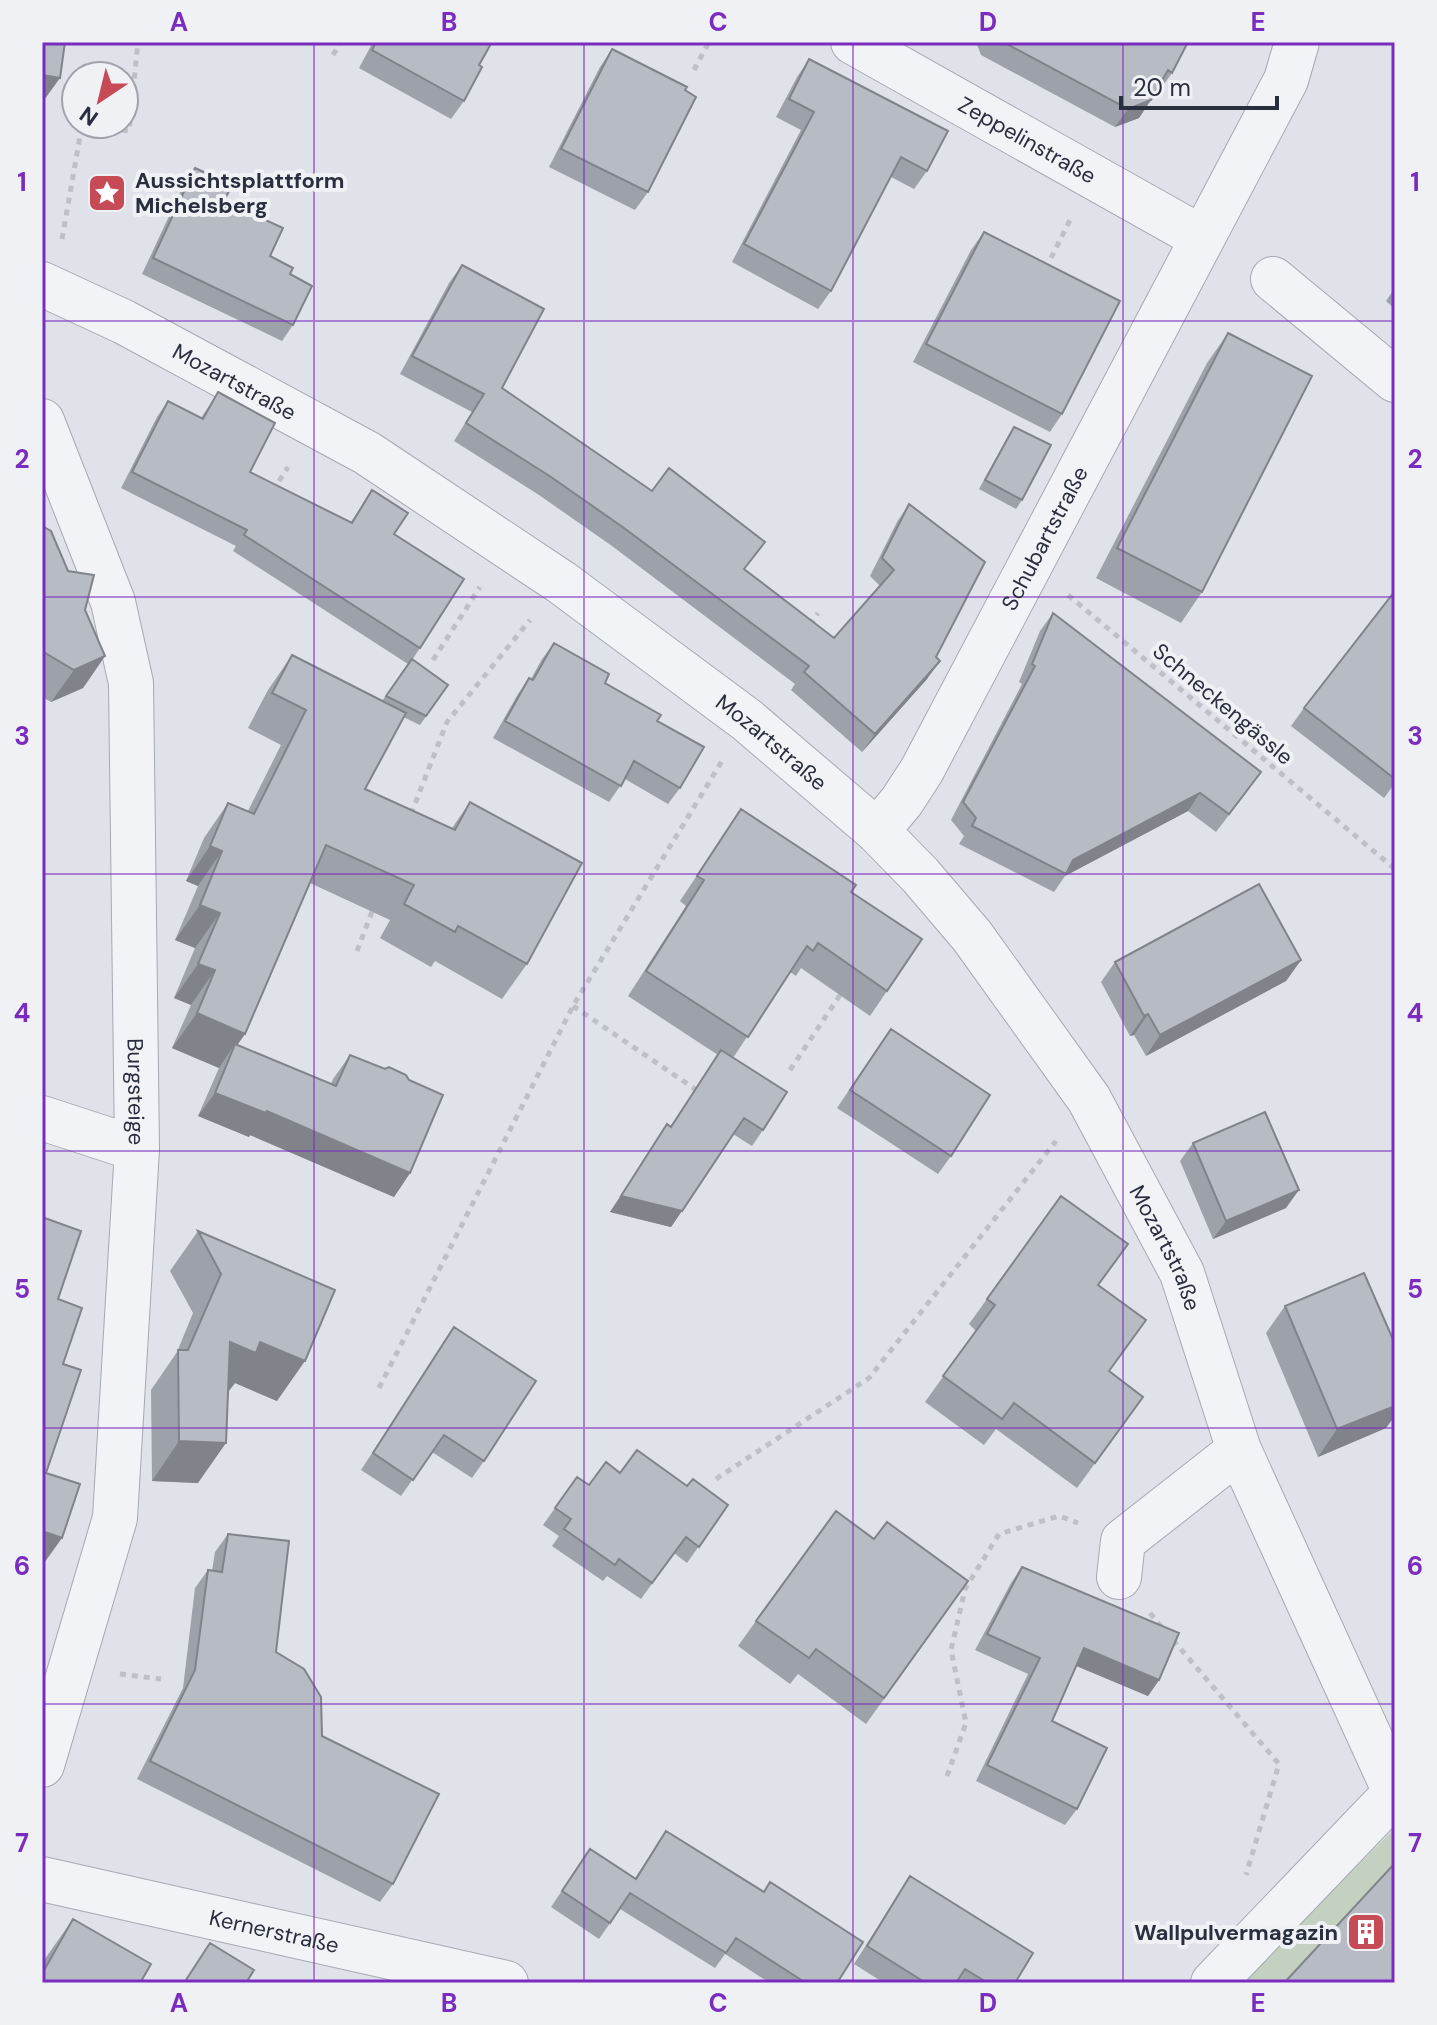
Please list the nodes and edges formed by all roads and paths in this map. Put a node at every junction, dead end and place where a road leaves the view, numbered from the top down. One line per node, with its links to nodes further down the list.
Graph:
1 (138, 42): 10 (path)
2 (341, 42): 6 (path)
3 (709, 42): 7 (path)
4 (853, 42): 8 (street, Zeppelinstraße)
5 (1297, 42): 8 (street, Schubartstraße)
6 (333, 55)
7 (694, 70)
8 (1202, 238): 14 (street, Schubartstraße)
9 (1273, 279): 11 (street)
10 (54, 290): 13 (street, Mozartstraße)
11 (1395, 380)
12 (42, 421): 31 (street, Burgsteige)
13 (506, 546): 15 (street, Mozartstraße); 18 (path)
14 (1030, 563): 21 (street, Schubartstraße); 22 (path, Schneckengässle)
15 (561, 582): 19 (street, Mozartstraße); 20 (path)
16 (818, 613): 17 (path)
17 (802, 636)
18 (433, 660)
19 (747, 720): 21 (street, Mozartstraße); 26 (path)
20 (407, 822)
21 (877, 831): 29 (street, Mozartstraße)
22 (1395, 869)
23 (374, 908): 24 (path)
24 (357, 951)
25 (842, 992): 27 (path)
26 (573, 1006): 28 (path); 32 (path)
27 (790, 1070)
28 (708, 1097)
29 (1089, 1099): 33 (street, Mozartstraße); 34 (path)
30 (42, 1118): 31 (street)
31 (137, 1149): 36 (street, Burgsteige)
32 (379, 1388)
33 (1239, 1450): 35 (street); 38 (street, Mozartstraße)
34 (716, 1479)
35 (1121, 1559): 37 (path); 40 (path)
36 (42, 1765)
37 (947, 1776)
38 (1395, 1792): 42 (street)
39 (42, 1879): 41 (street, Kernerstraße)
40 (1244, 1880)
41 (506, 1983)
42 (1213, 1983)

